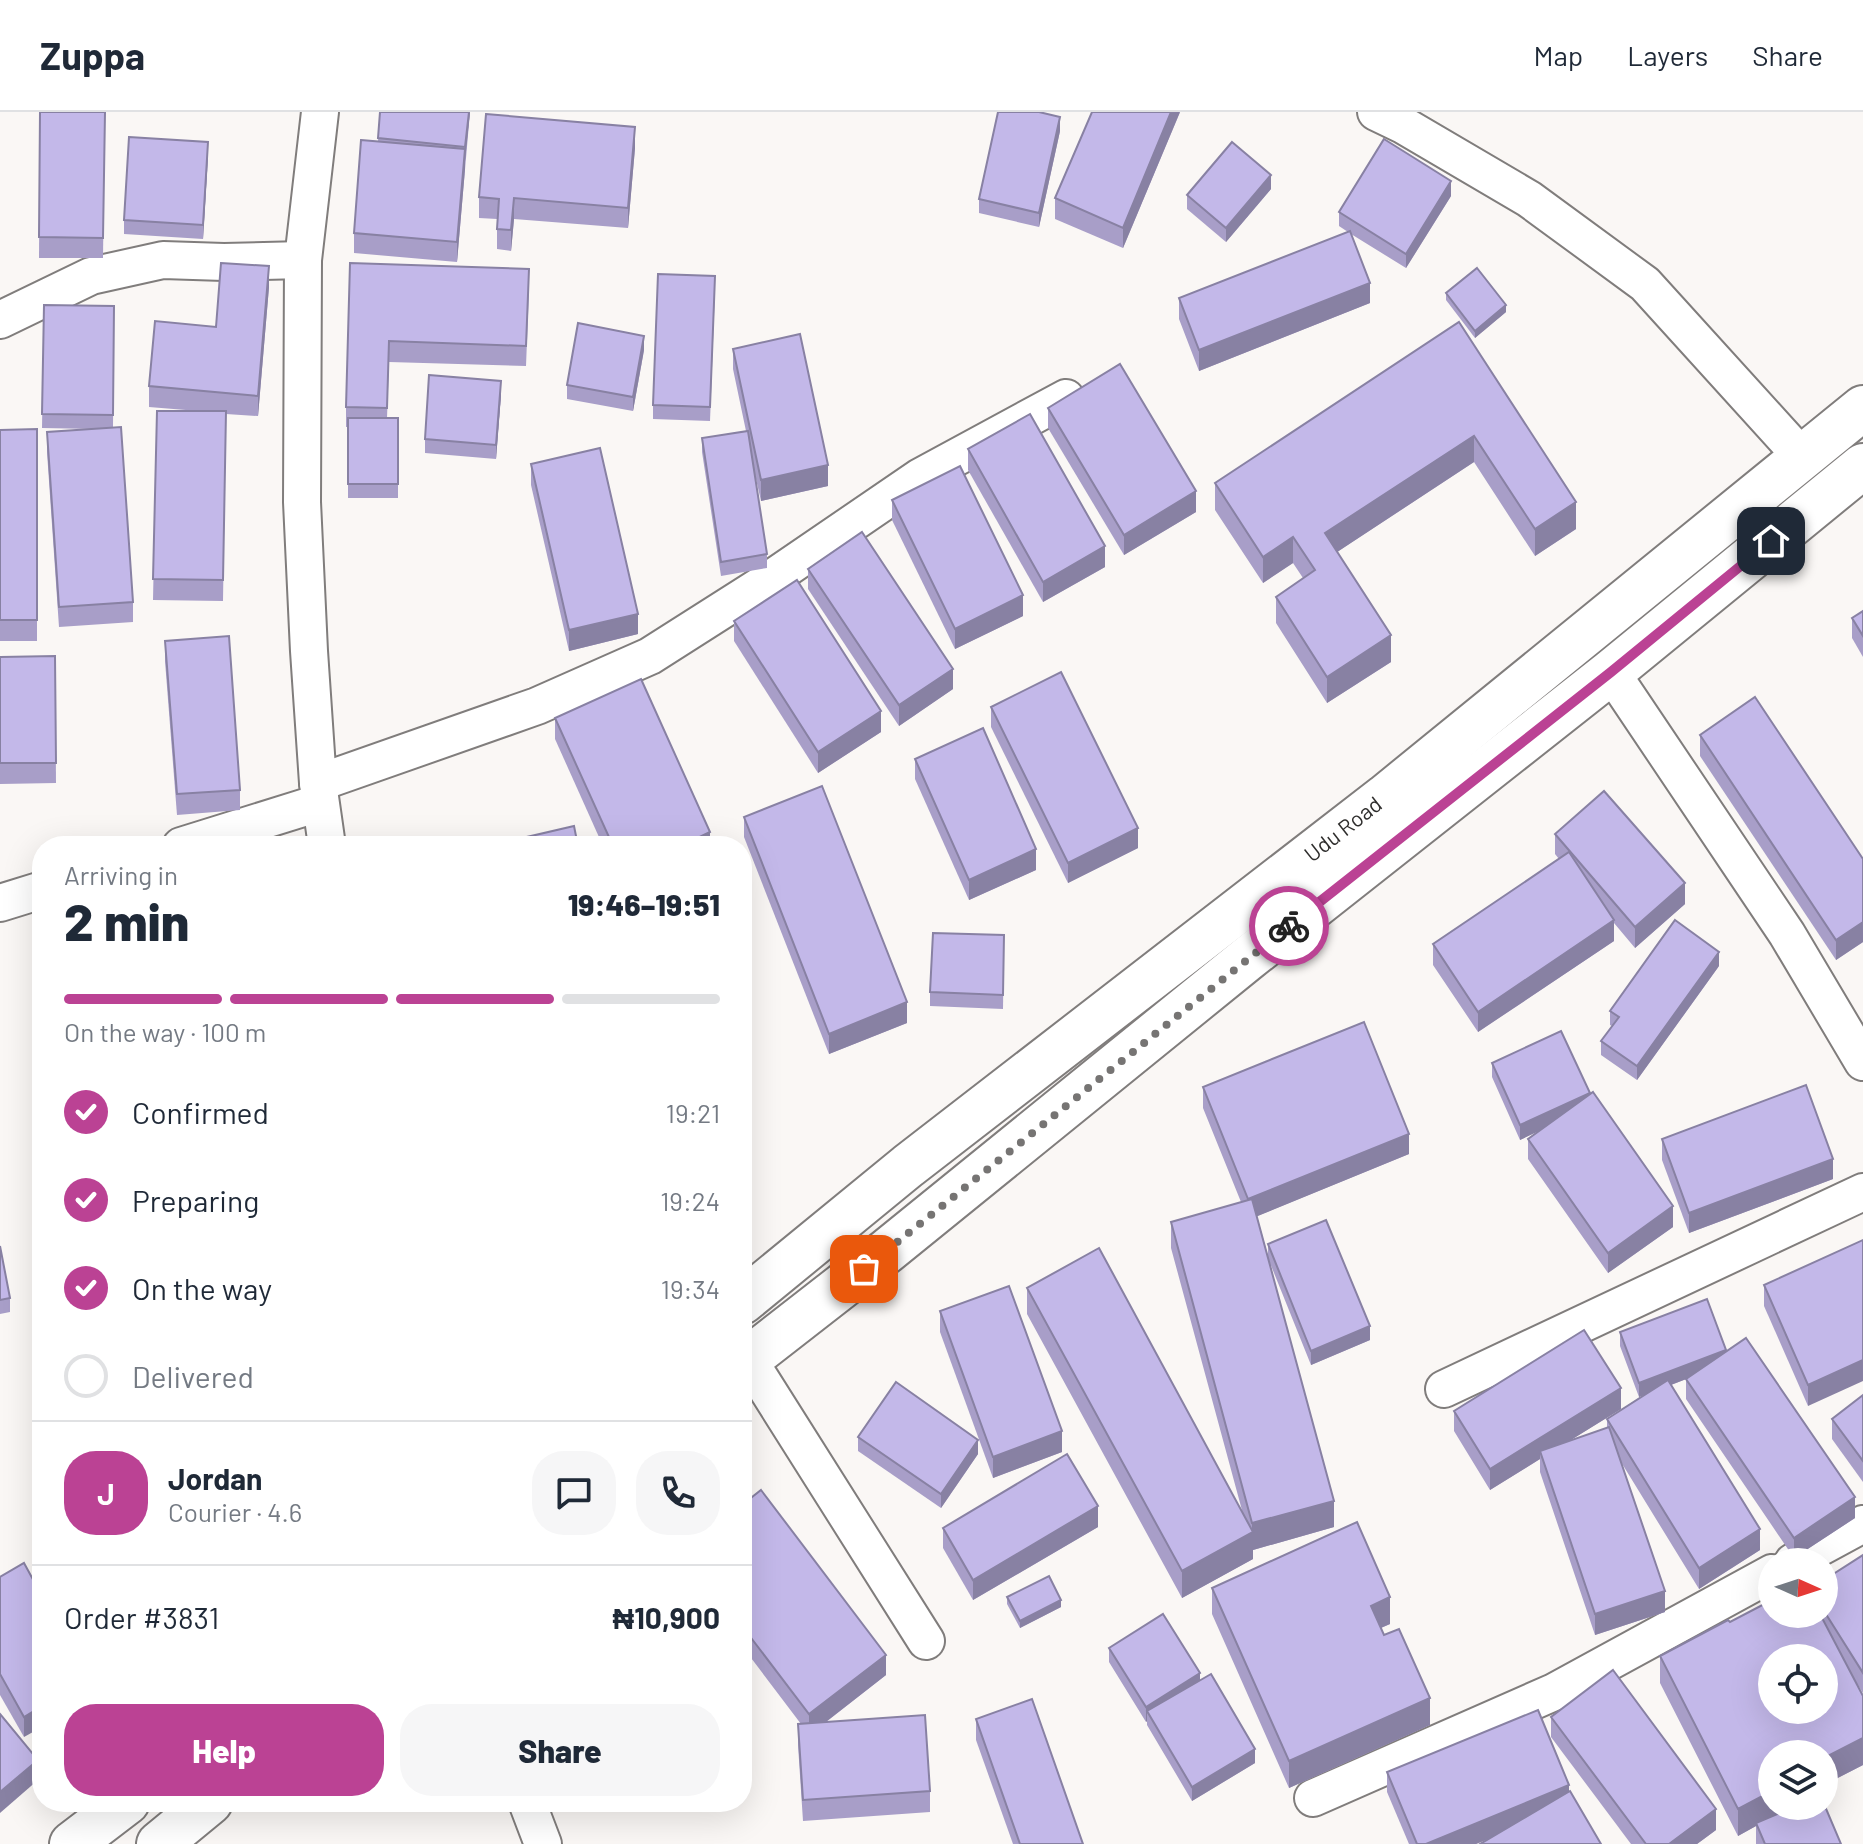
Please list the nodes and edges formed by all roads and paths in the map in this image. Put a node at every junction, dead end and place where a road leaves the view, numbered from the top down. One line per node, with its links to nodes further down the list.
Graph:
1 (320, 112): 3 (street)
2 (1376, 112): 7 (street)
3 (303, 260): 4 (street); 10 (street)
4 (0, 320)
5 (1066, 398): 10 (street)
6 (1863, 408): 7 (main road, Udu Road)
7 (1802, 457): 17 (main road, Udu Road)
8 (1863, 466): 9 (main road, Udu Road)
9 (1611, 672): 15 (street); 18 (main road, Udu Road)
10 (318, 793): 11 (street); 12 (street)
11 (207, 836)
12 (325, 836)
13 (32, 893): 14 (street)
14 (0, 903)
15 (1863, 1062)
16 (1863, 1192): 20 (street)
17 (752, 1294)
18 (752, 1357)
19 (752, 1373): 24 (street)
20 (1444, 1389)
21 (1863, 1524): 22 (street)
22 (1819, 1548)
23 (1758, 1581): 25 (street)
24 (926, 1641)
25 (1313, 1798)
26 (114, 1812): 29 (main road)
27 (198, 1812): 30 (main road)
28 (531, 1812): 31 (street)
29 (72, 1844)
30 (159, 1844)
31 (543, 1844)

